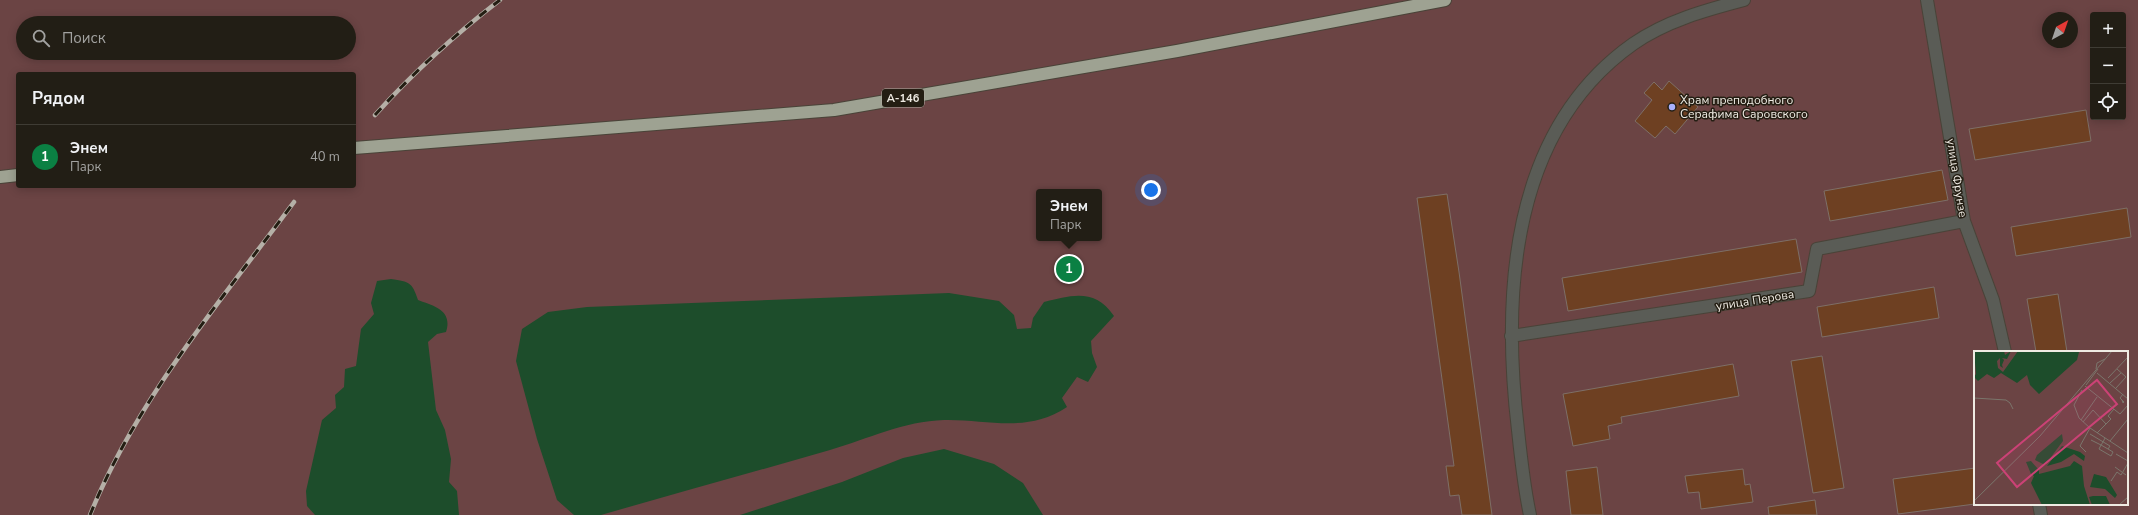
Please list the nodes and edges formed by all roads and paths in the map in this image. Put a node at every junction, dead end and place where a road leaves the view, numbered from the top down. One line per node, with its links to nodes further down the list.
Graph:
1 (1445, 0): 4 (highway, А-146)
2 (1744, 0): 8 (street)
3 (1927, 0): 7 (street, улица Фрунзе)
4 (356, 148)
5 (16, 175): 6 (highway)
6 (0, 177)
7 (1964, 221): 8 (street, улица Перова); 9 (street, улица Фрунзе)
8 (1511, 336): 11 (street)
9 (2005, 351)
10 (2039, 505): 12 (street)
11 (1530, 515)
12 (2041, 515)

